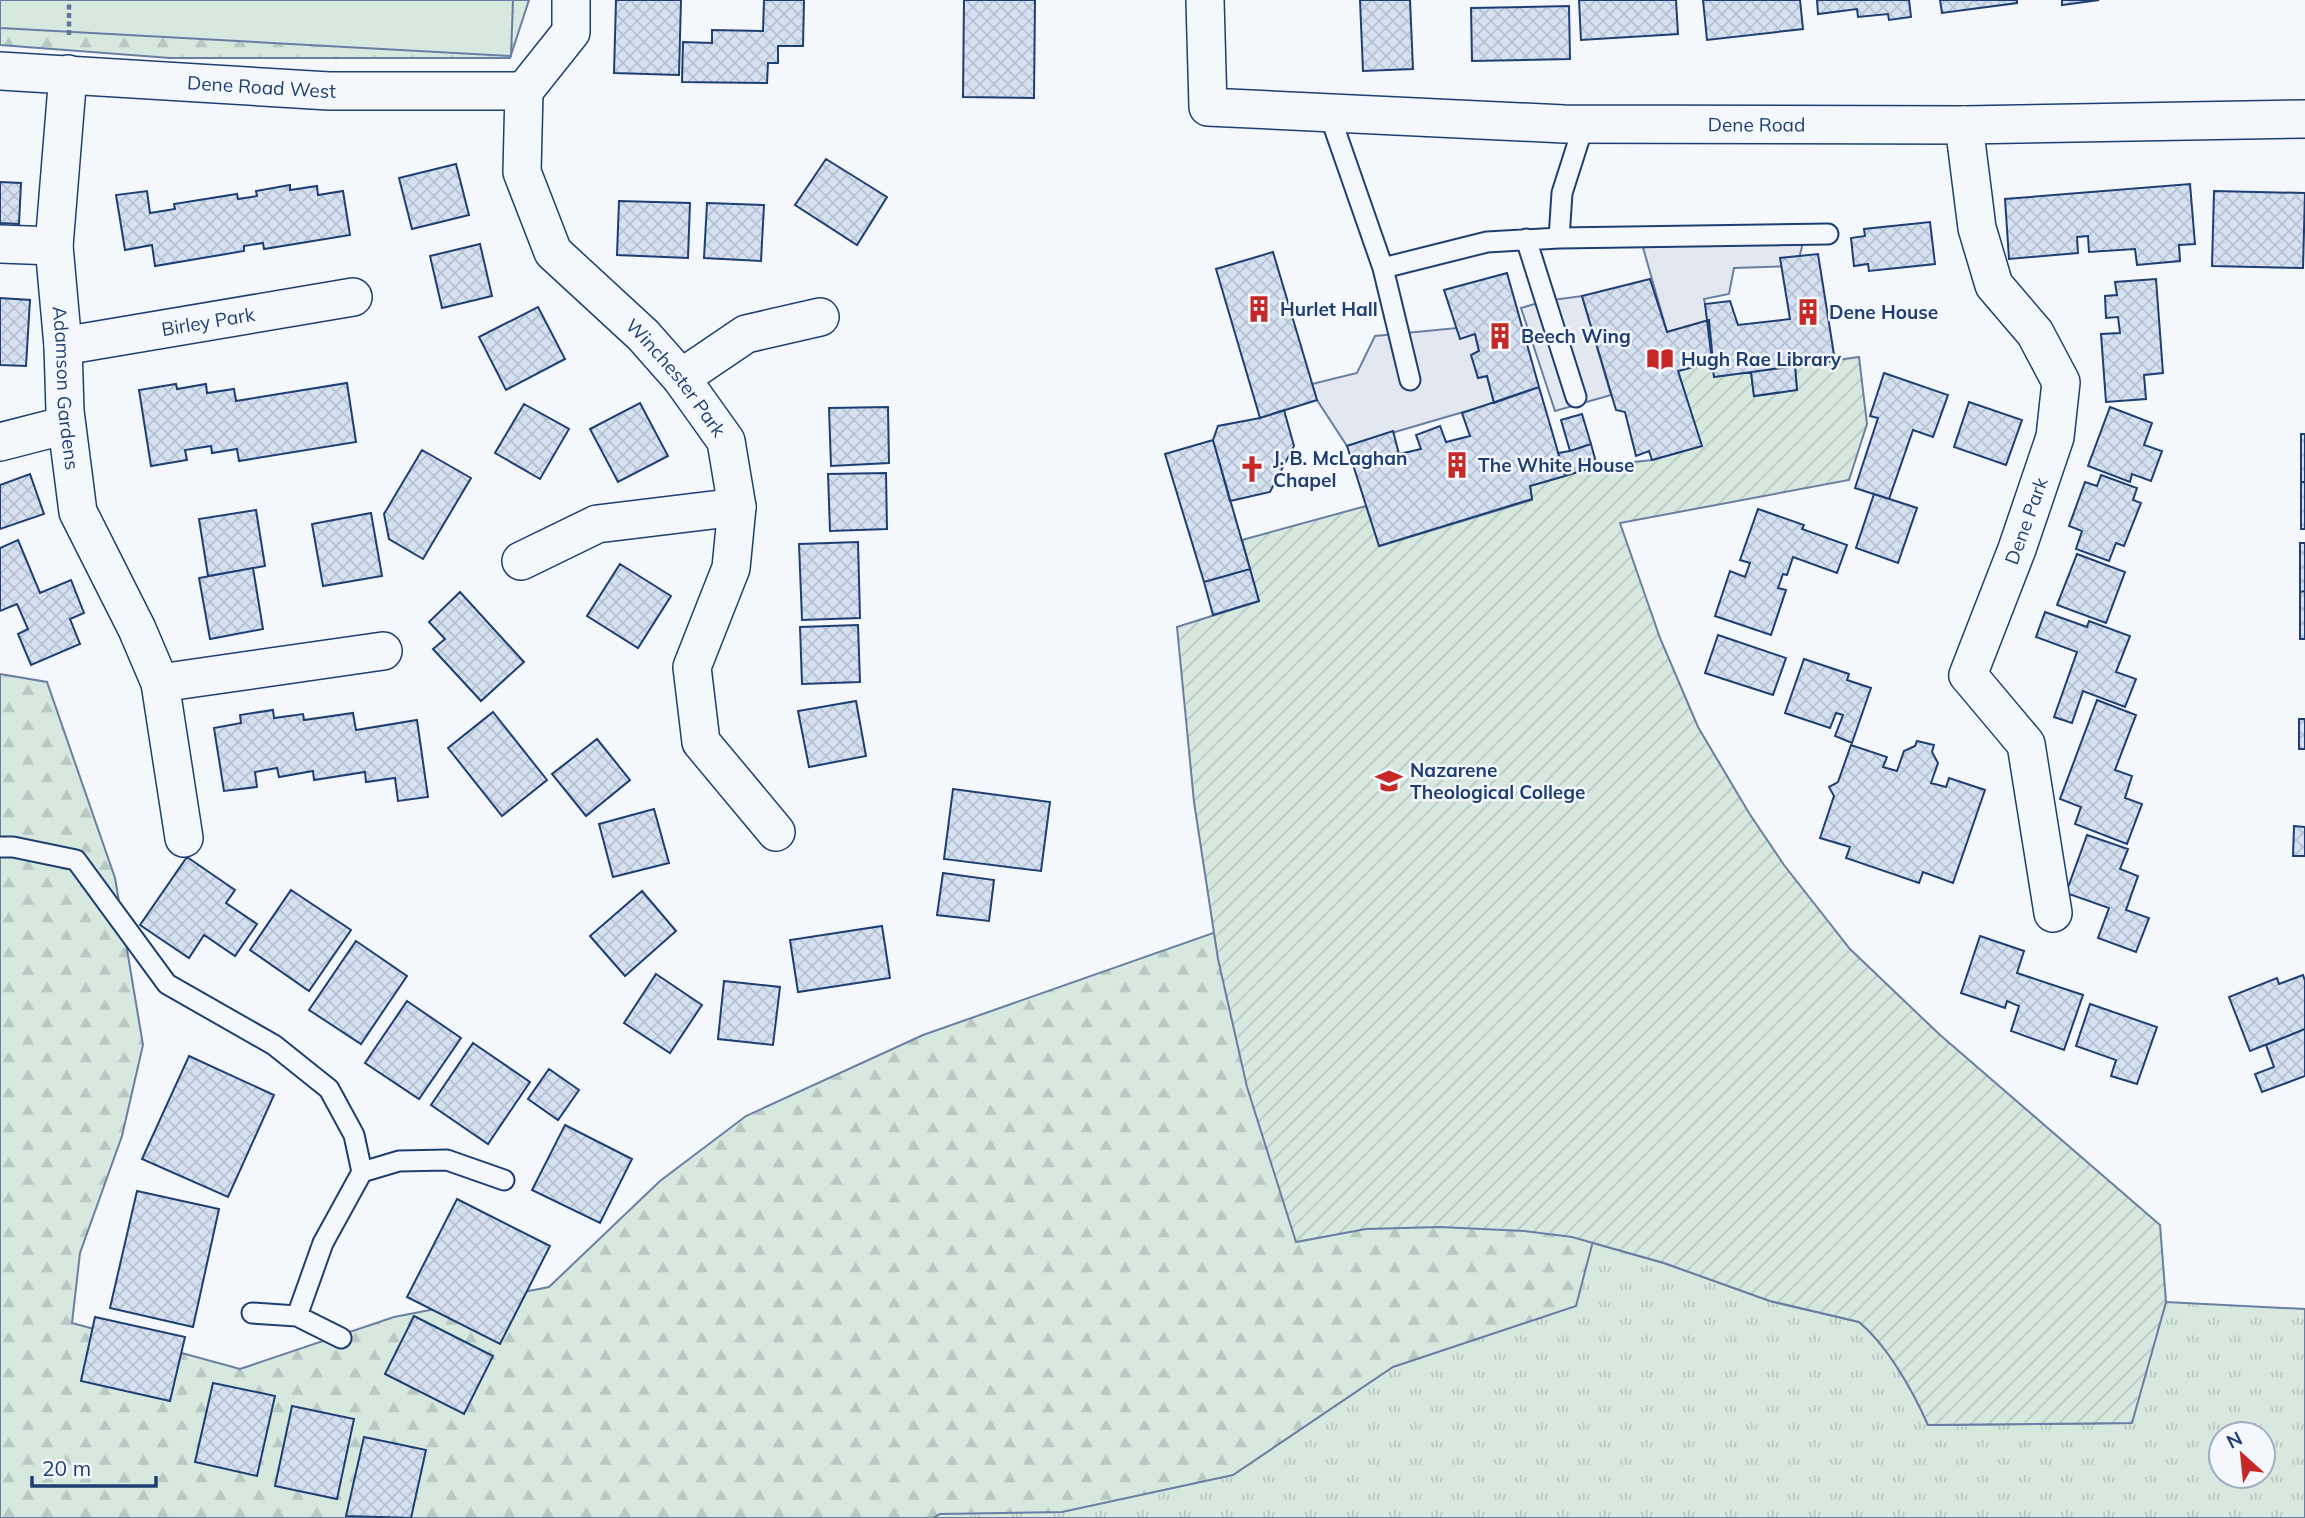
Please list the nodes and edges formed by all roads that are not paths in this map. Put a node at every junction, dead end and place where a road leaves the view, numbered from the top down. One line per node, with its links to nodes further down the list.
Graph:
1 (571, 0): 5 (street)
2 (1205, 0): 6 (street, Dene Road)
3 (0, 71): 4 (street, Dene Road West)
4 (68, 74): 5 (street, Dene Road West); 14 (street, Adamson Gardens)
5 (524, 91): 19 (street, Winchester Park)
6 (1329, 113): 8 (street, Dene Road); 15 (lane)
7 (2305, 119): 9 (street, Dene Road)
8 (1584, 124): 9 (street, Dene Road); 11 (lane)
9 (1964, 125): 31 (street, Dene Park)
10 (1828, 234): 11 (lane)
11 (1559, 237): 12 (lane)
12 (1526, 240): 15 (lane); 21 (lane)
13 (0, 244): 14 (street)
14 (54, 246): 18 (street, Adamson Gardens)
15 (1383, 268): 20 (lane)
16 (352, 297): 18 (street, Birley Park)
17 (820, 317): 19 (street)
18 (62, 346): 22 (street, Adamson Gardens)
19 (681, 377): 24 (street, Winchester Park)
20 (1410, 380)
21 (1576, 397)
22 (66, 425): 23 (street); 27 (street, Adamson Gardens)
23 (0, 442)
24 (737, 507): 25 (street); 28 (street, Winchester Park)
25 (521, 561)
26 (383, 650): 27 (street)
27 (160, 683): 29 (street, Adamson Gardens)
28 (776, 832)
29 (184, 838)
30 (0, 847): 32 (lane)
31 (2053, 913)
32 (362, 1171): 33 (lane); 35 (lane)
33 (504, 1180)
34 (253, 1313): 35 (lane)
35 (297, 1316): 36 (lane)
36 (341, 1338)

